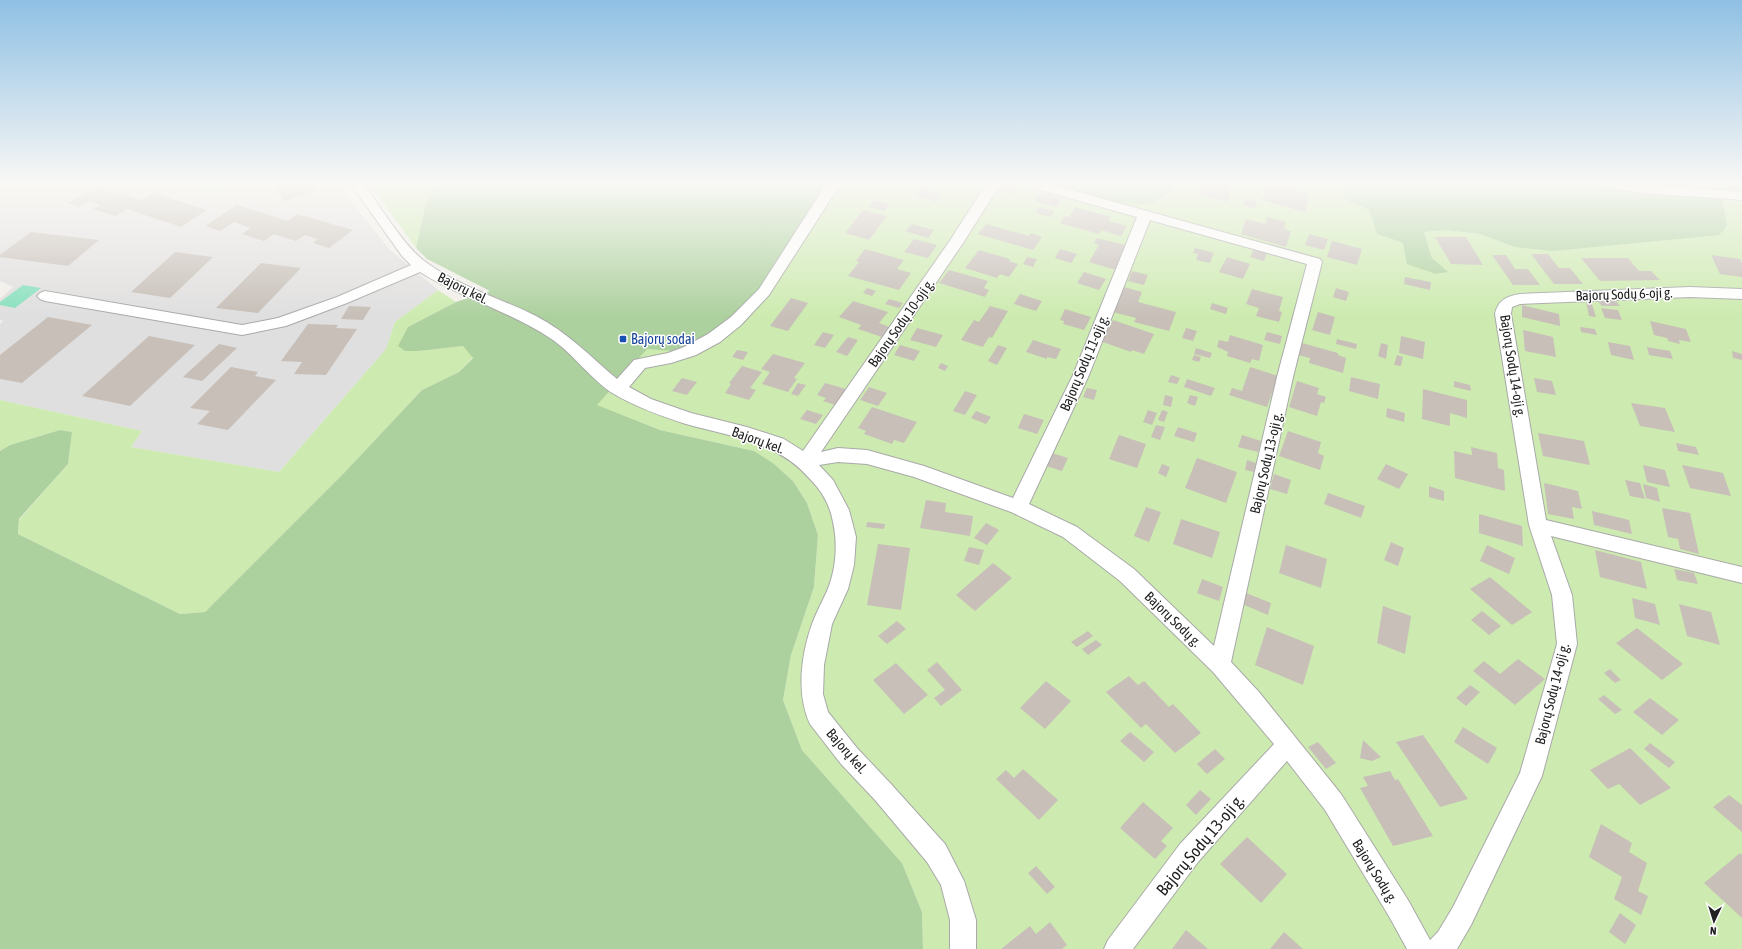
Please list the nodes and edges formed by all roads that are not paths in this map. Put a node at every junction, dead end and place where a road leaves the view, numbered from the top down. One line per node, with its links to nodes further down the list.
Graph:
1 (388, 227): 6 (street, Bajorų kel.)
2 (806, 227): 10 (street)
3 (966, 227): 11 (street, Bajorų Sodų 10-oji g.)
4 (1139, 227): 12 (street, Bajorų Sodų 11-oji g.)
5 (1189, 227): 15 (street, Bajorų Sodų 13-oji g.)
6 (421, 266): 8 (street); 10 (street, Bajorų kel.)
7 (1742, 294): 9 (street, Bajorų Sodų 6-oji g.)
8 (44, 296)
9 (1507, 302): 13 (street, Bajorų Sodų 14-oji g.)
10 (618, 389): 11 (street, Bajorų kel.)
11 (806, 461): 12 (street, Bajorų Sodų g.); 17 (street, Bajorų kel.)
12 (1018, 507): 15 (street, Bajorų Sodų g.)
13 (1538, 525): 14 (street); 20 (street, Bajorų Sodų 14-oji g.)
14 (1742, 575)
15 (1220, 665): 16 (street, Bajorų Sodų g.)
16 (1288, 744): 18 (street, Bajorų Sodų 13-oji g.); 19 (street, Bajorų Sodų g.)
17 (963, 949)
18 (1117, 949)
19 (1421, 949)
20 (1439, 949)

